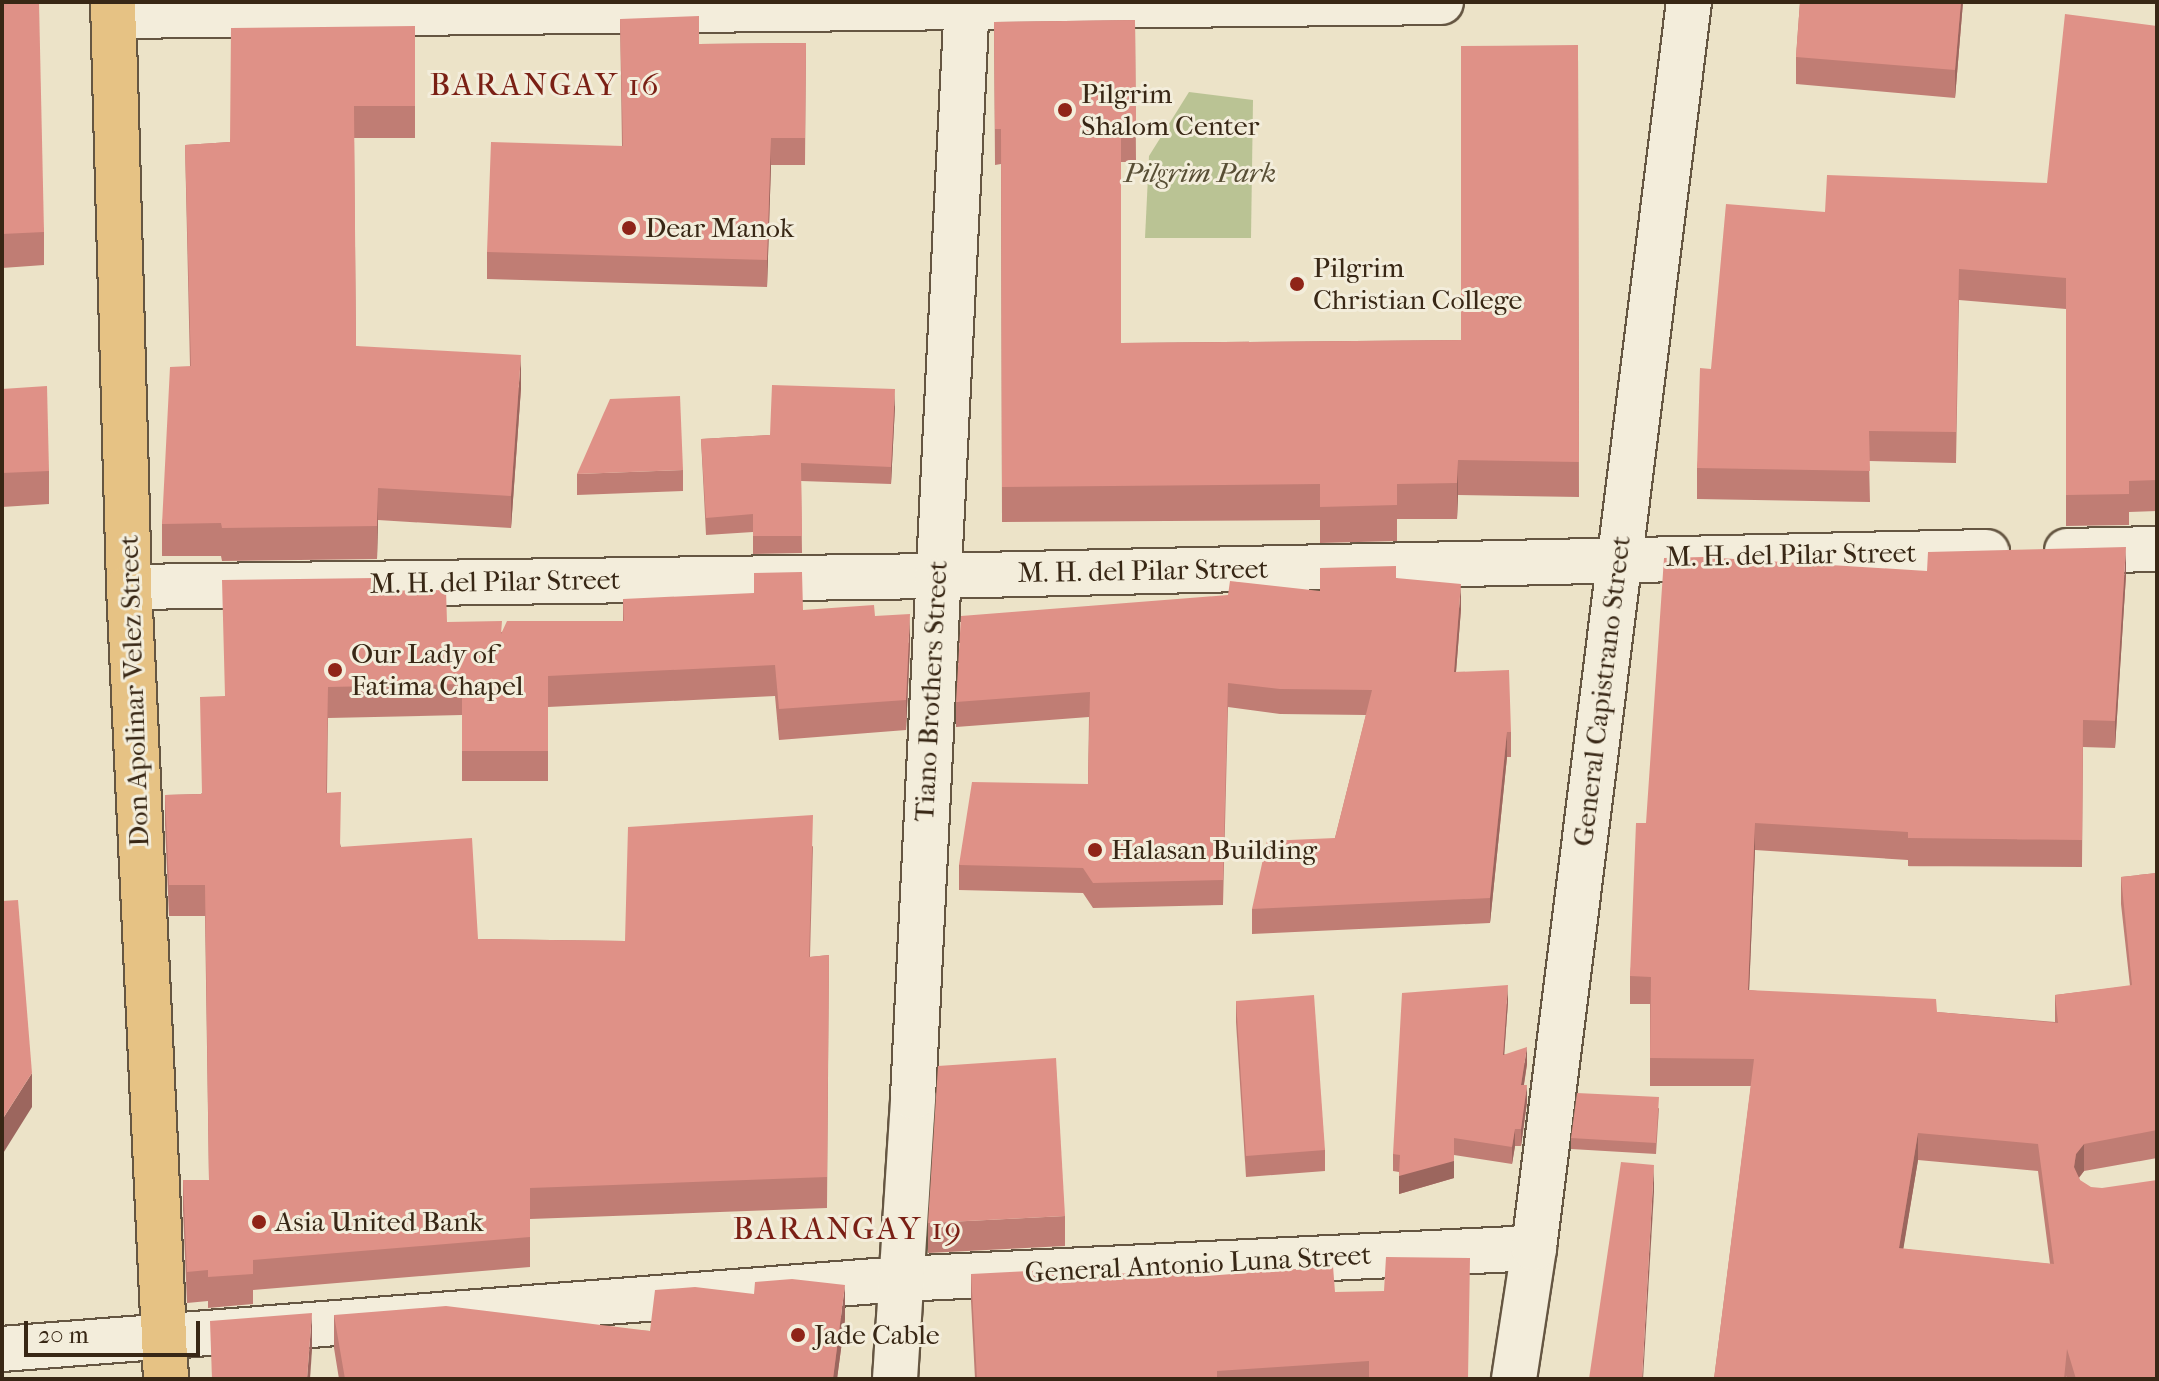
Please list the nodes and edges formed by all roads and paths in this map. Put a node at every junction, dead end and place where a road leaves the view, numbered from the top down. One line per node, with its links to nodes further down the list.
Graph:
1 (1441, 2): 3 (street)
2 (1689, 2): 6 (street, General Capistrano Street)
3 (967, 5): 4 (street); 7 (street, Tiano Brothers Street)
4 (113, 9): 8 (main road, Don Apolinar Velez Street)
5 (2157, 549): 6 (street, M. H. del Pilar Street)
6 (1618, 558): 7 (street, M. H. del Pilar Street); 9 (street, General Capistrano Street)
7 (937, 576): 8 (street, M. H. del Pilar Street); 10 (street, Tiano Brothers Street)
8 (129, 587): 12 (main road, Don Apolinar Velez Street)
9 (1534, 1248): 10 (street, General Antonio Luna Street); 14 (street, General Capistrano Street)
10 (901, 1279): 12 (street, General Antonio Luna Street); 13 (street, Tiano Brothers Street)
11 (2, 1349): 12 (street, General Antonio Luna Street)
12 (166, 1358)
13 (895, 1379)
14 (1514, 1379)

